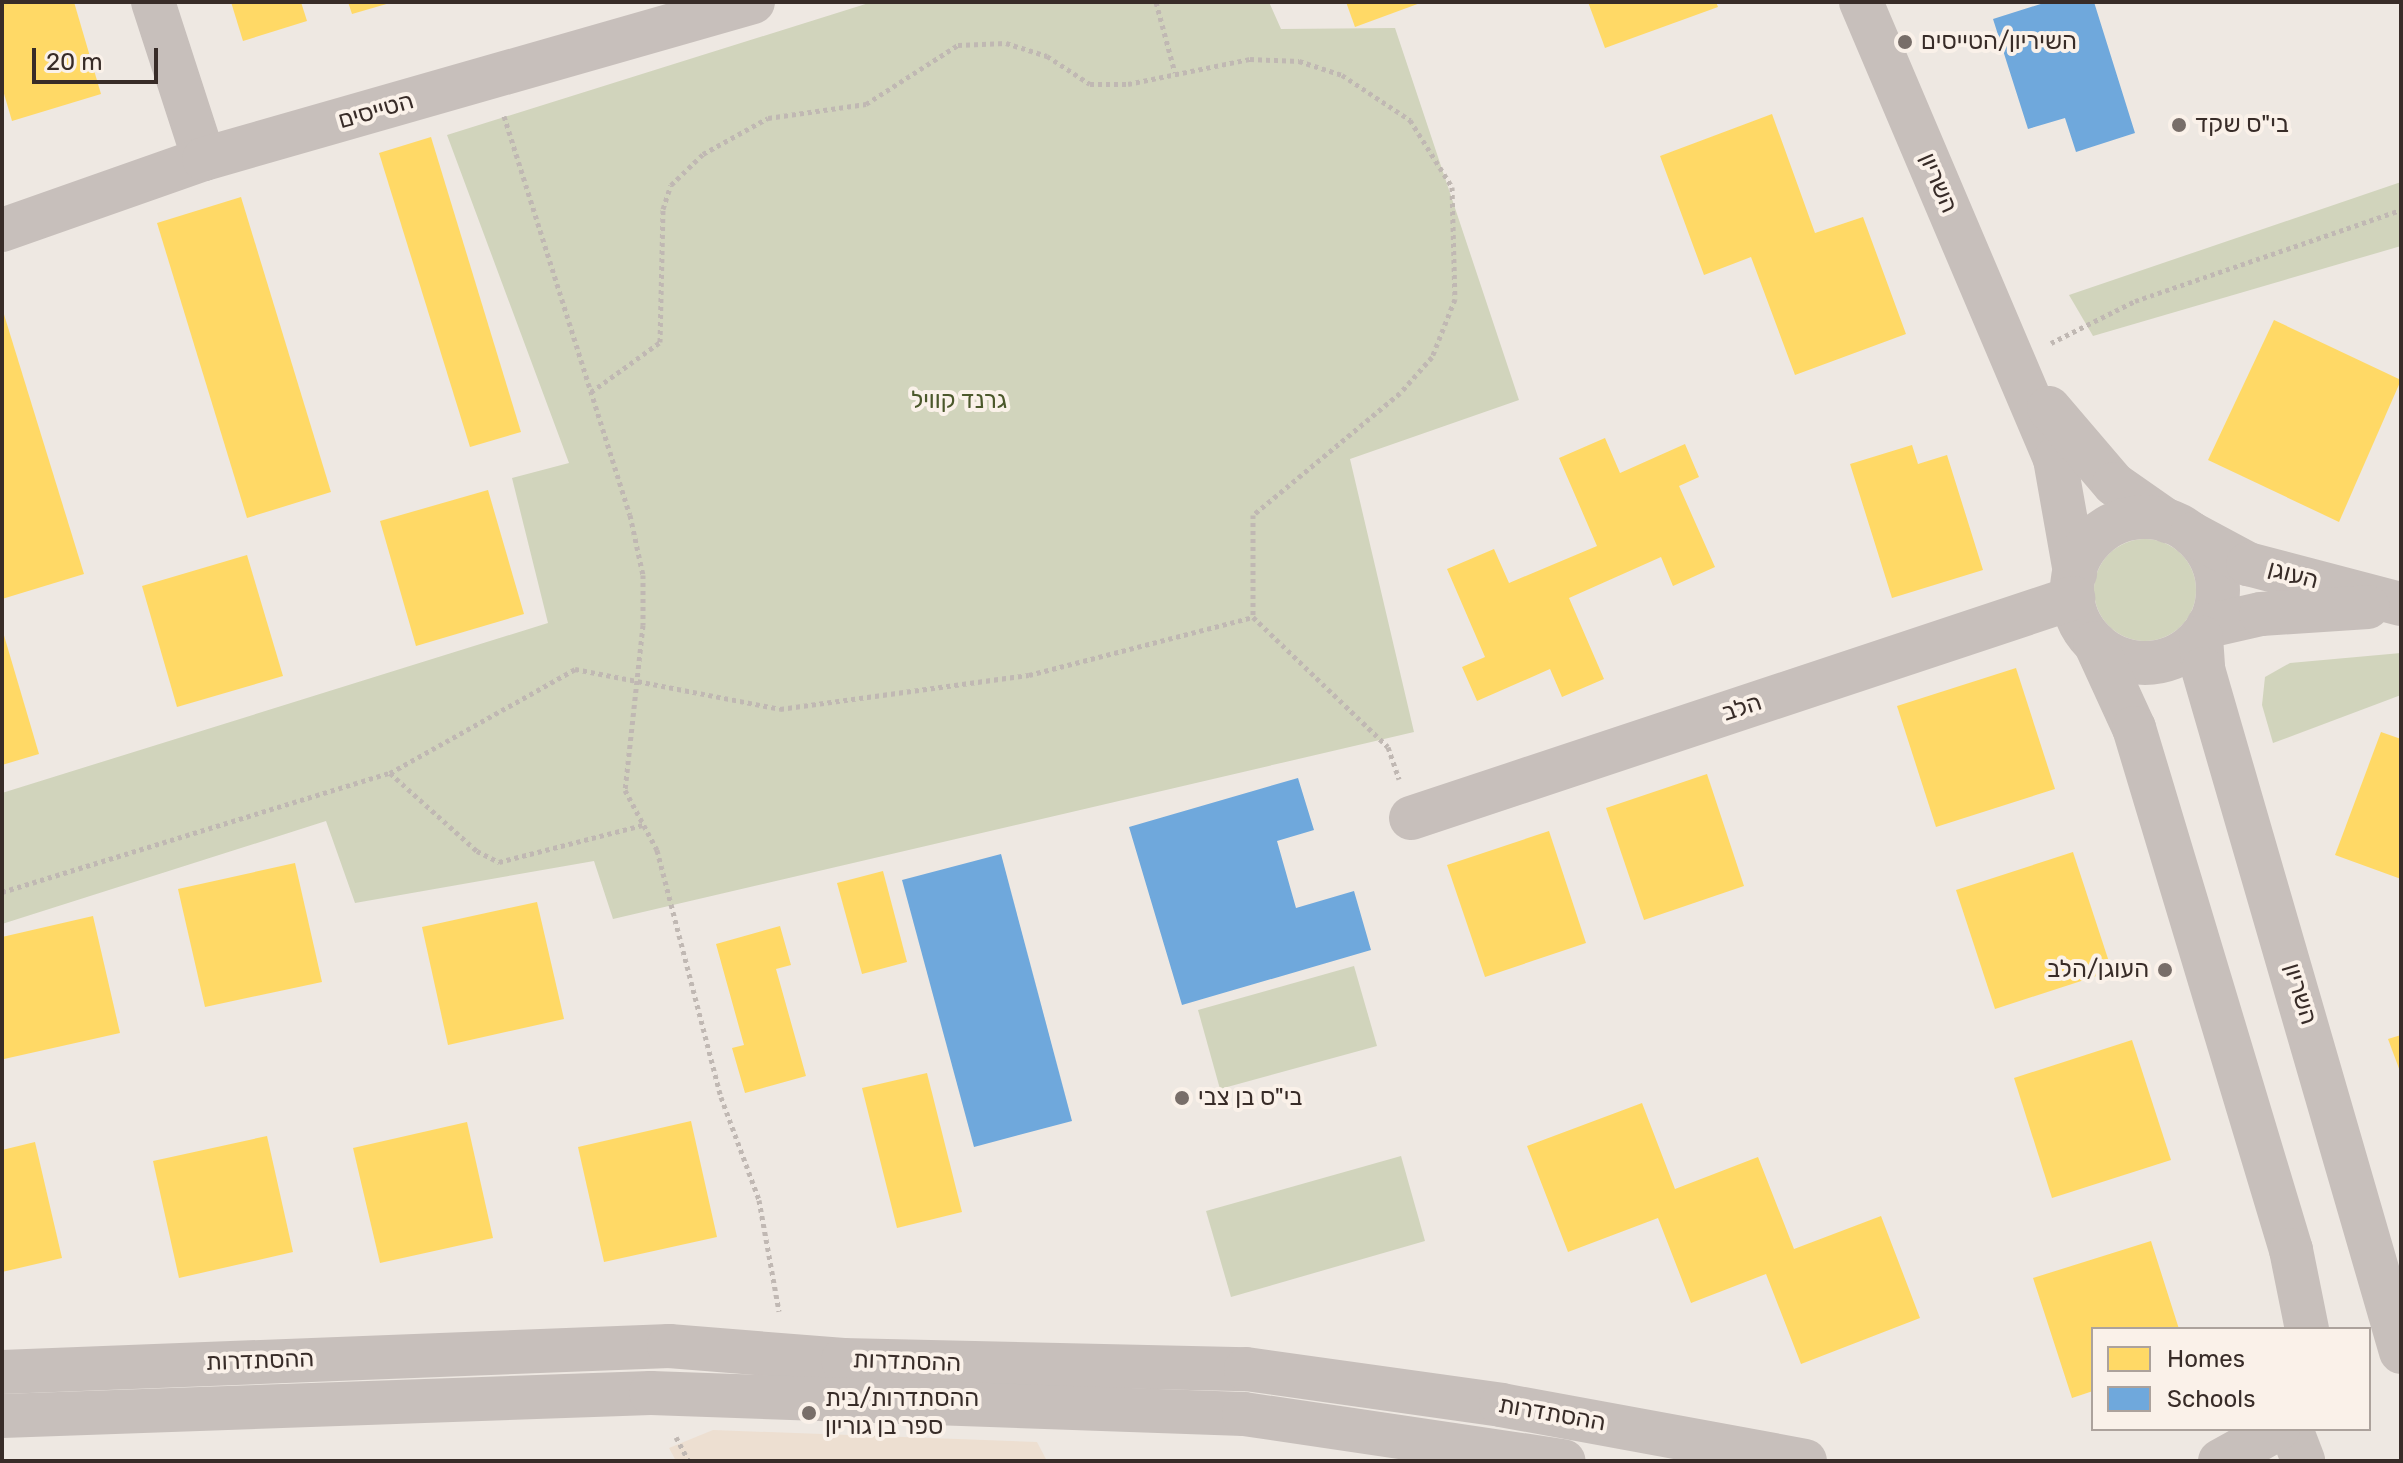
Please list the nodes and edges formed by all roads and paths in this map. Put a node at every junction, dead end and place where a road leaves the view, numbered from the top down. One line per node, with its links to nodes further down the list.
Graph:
1 (153, 2): 7 (street)
2 (753, 2): 6 (street, הטייסים)
3 (1156, 2): 5 (path)
4 (1861, 2): 10 (street, השריון)
5 (1175, 73): 11 (path); 15 (path)
6 (492, 78): 7 (street, הטייסים); 11 (path)
7 (204, 159): 9 (street, הטייסים)
8 (2401, 210): 10 (path)
9 (2, 230)
10 (2015, 364): 12 (street, השריון); 13 (street, השריון)
11 (591, 392): 18 (path)
12 (2178, 527): 13 (street); 14 (street, העוגן); 16 (street)
13 (2074, 585): 17 (street); 20 (street, הלב)
14 (2401, 604): 16 (street, העוגן)
15 (1253, 617): 18 (path); 20 (path)
16 (2205, 632): 17 (street); 25 (street, השריון)
17 (2095, 643): 23 (street)
18 (634, 680): 19 (path); 21 (path)
19 (390, 773): 21 (path); 22 (path)
20 (1411, 818)
21 (643, 825): 26 (path)
22 (2, 892)
23 (2307, 1327)
24 (2371, 1346): 25 (street)
25 (2401, 1354)
26 (787, 1356): 27 (street, ההסתדרות); 31 (street, ההסתדרות)
27 (2, 1372)
28 (2, 1416): 32 (street, ההסתדרות)
29 (2274, 1431): 34 (street)
30 (2292, 1431): 35 (street)
31 (1620, 1444): 33 (street, ההסתדרות)
32 (1564, 1461)
33 (1805, 1461)
34 (2220, 1461)
35 (2303, 1461)

